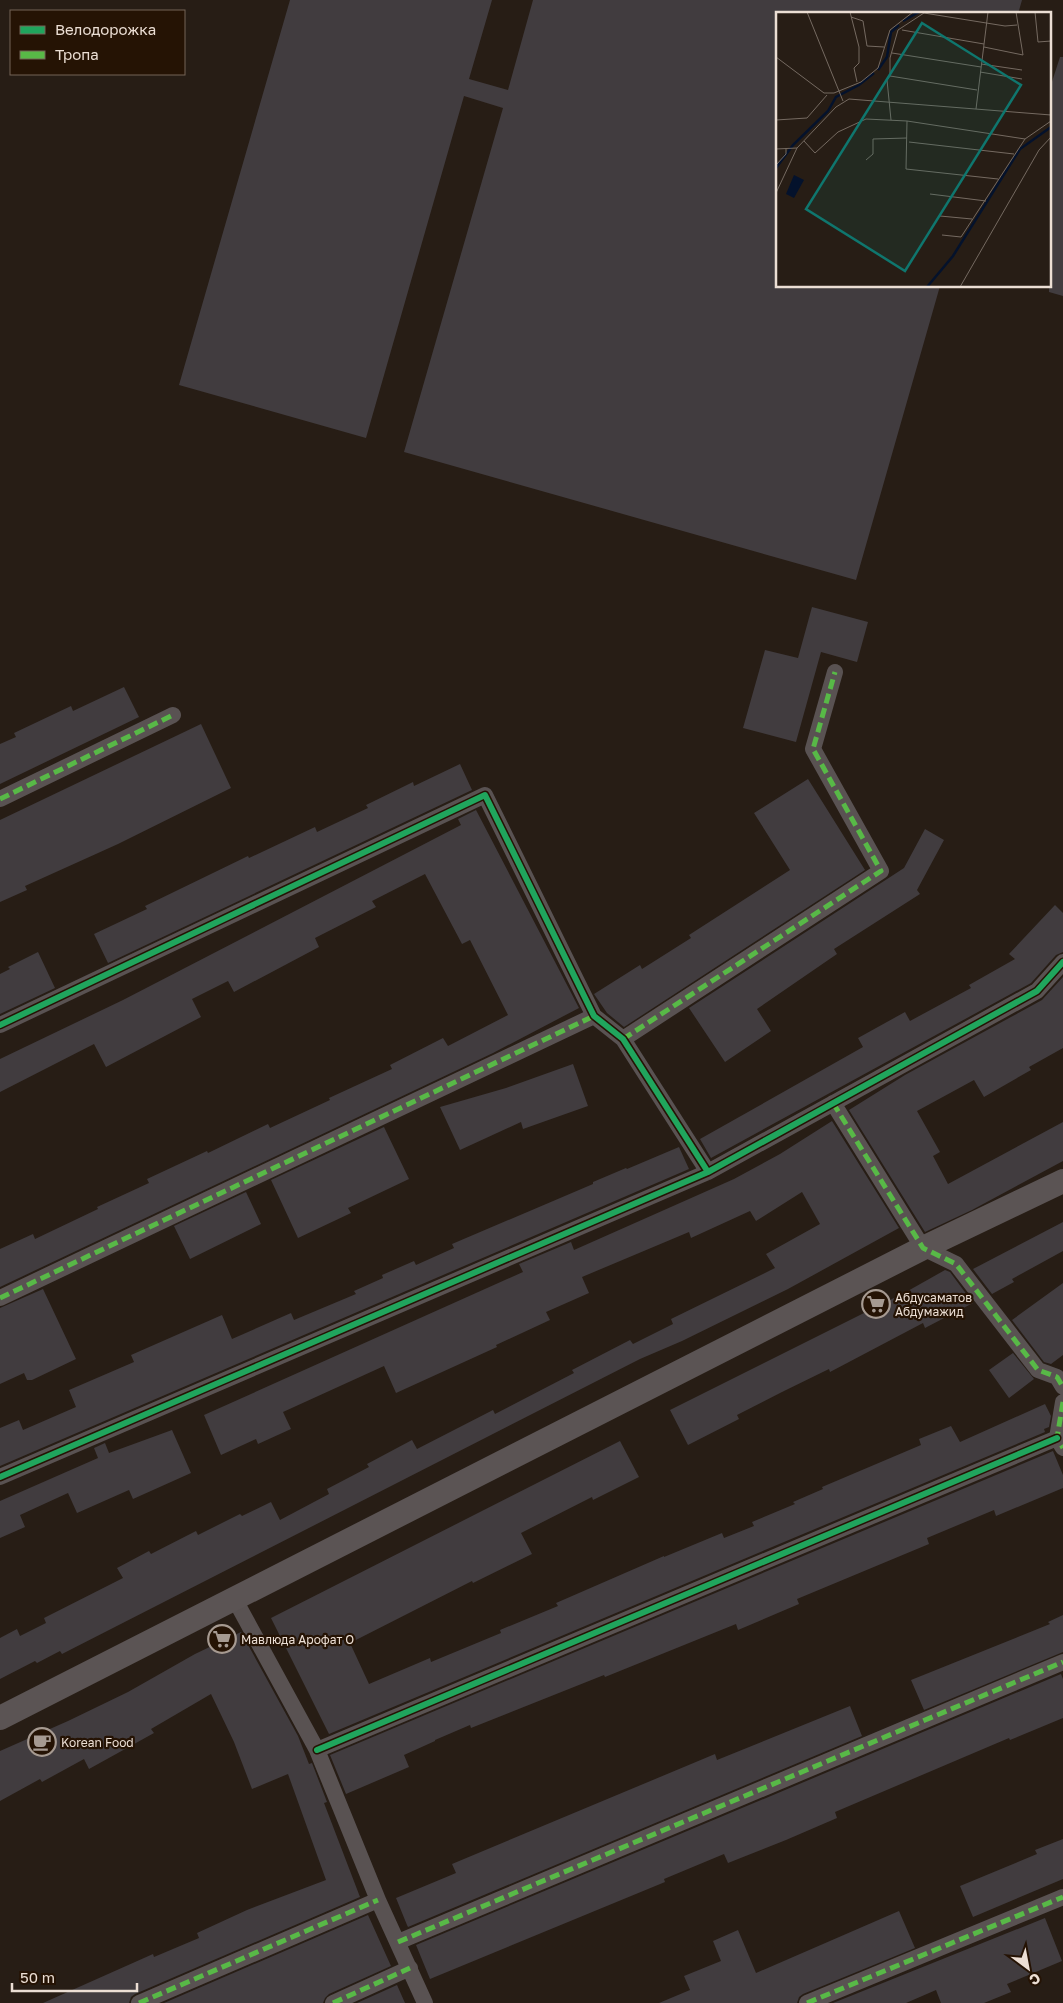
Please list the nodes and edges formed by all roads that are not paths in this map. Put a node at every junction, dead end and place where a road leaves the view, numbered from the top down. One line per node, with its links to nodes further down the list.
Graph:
1 (835, 672): 7 (street)
2 (173, 715): 3 (street)
3 (0, 798)
4 (1063, 962): 8 (street)
5 (594, 1016): 6 (street); 7 (street); 12 (street)
6 (0, 1025)
7 (623, 1039): 9 (street)
8 (833, 1103): 9 (street); 11 (street)
9 (708, 1172): 16 (street)
10 (1063, 1181): 11 (main road)
11 (923, 1248): 13 (street); 17 (main road)
12 (0, 1298)
13 (1063, 1387)
14 (1063, 1402): 15 (street)
15 (1060, 1443): 20 (street)
16 (0, 1477)
17 (234, 1598): 19 (main road); 20 (street)
18 (1063, 1662): 23 (street)
19 (0, 1718)
20 (317, 1750): 22 (street)
21 (1063, 1897): 28 (street)
22 (378, 1900): 23 (street); 25 (street)
23 (398, 1942): 24 (street)
24 (410, 1968): 26 (street); 27 (street)
25 (139, 2003)
26 (333, 2003)
27 (426, 2003)
28 (808, 2003)

